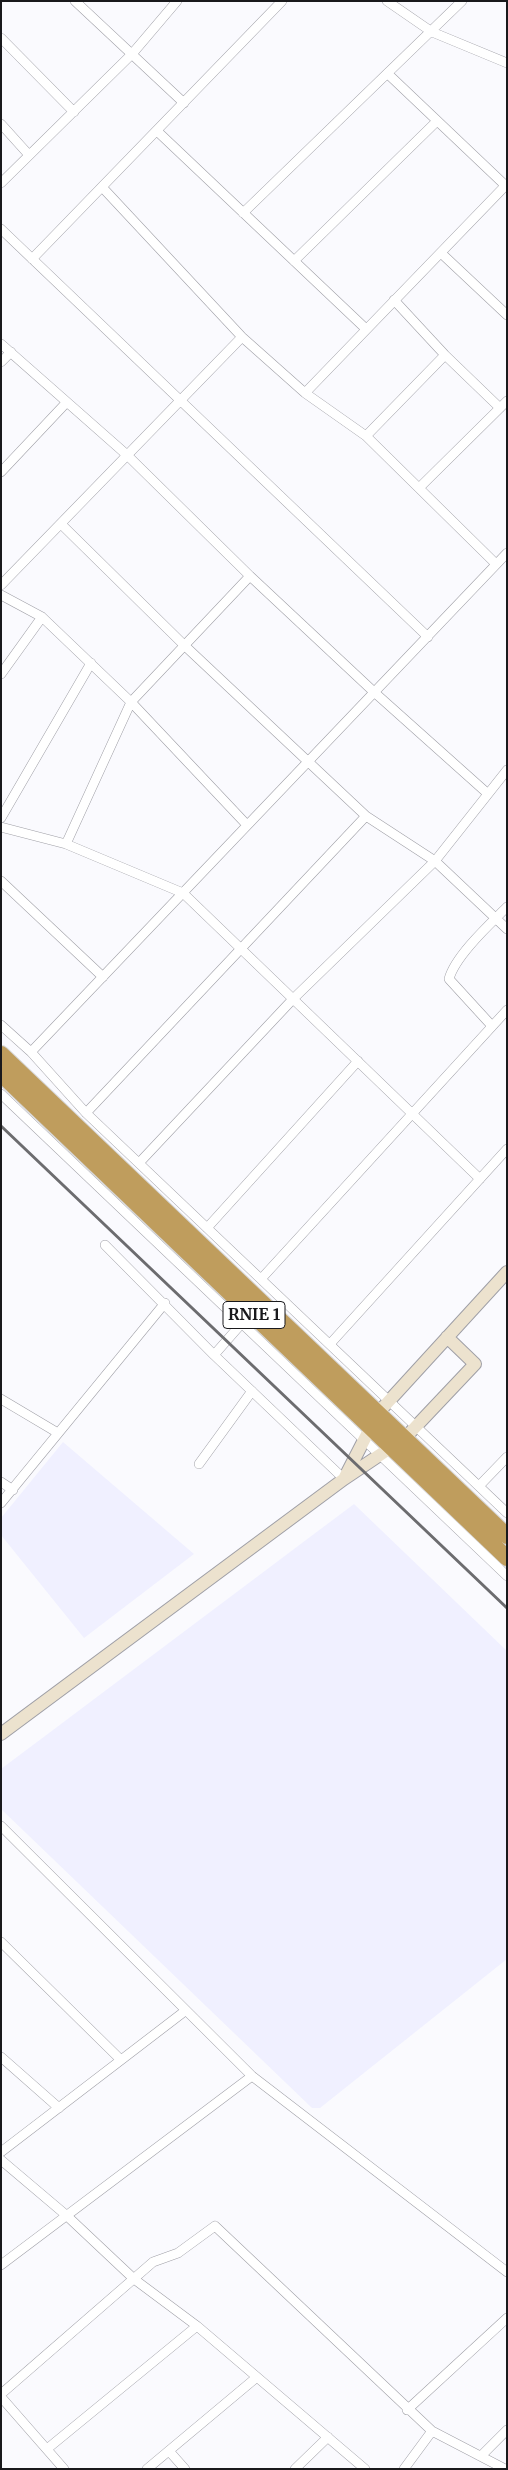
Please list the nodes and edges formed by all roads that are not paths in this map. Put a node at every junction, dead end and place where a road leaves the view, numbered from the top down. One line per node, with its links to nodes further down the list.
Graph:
1 (177, 1): 8 (street)
2 (282, 1): 11 (street)
3 (387, 1): 6 (street)
4 (462, 1): 6 (street)
5 (80, 3): 8 (street)
6 (432, 32): 9 (street); 10 (street)
7 (1, 38): 12 (street)
8 (132, 54): 11 (street); 12 (street)
9 (507, 63)
10 (388, 74): 13 (street); 20 (street)
11 (184, 103): 15 (street)
12 (74, 112): 16 (street)
13 (437, 121): 18 (street); 24 (street)
14 (1, 124): 16 (street)
15 (157, 131): 19 (street); 20 (street)
16 (30, 155): 17 (street)
17 (1, 183)
18 (506, 185): 22 (street)
19 (102, 187): 23 (street); 28 (street)
20 (243, 213): 24 (street)
21 (1, 229): 23 (street)
22 (441, 253): 25 (street); 26 (street)
23 (32, 259): 34 (street)
24 (294, 261): 27 (street)
25 (394, 300): 27 (street); 31 (street)
26 (507, 315)
27 (366, 329): 33 (street)
28 (242, 336): 33 (street); 34 (street)
29 (1, 344): 30 (street)
30 (11, 352): 32 (street); 36 (street)
31 (445, 355): 37 (street); 38 (street)
32 (1, 362)
33 (306, 393): 38 (street)
34 (180, 400): 39 (street); 49 (street)
35 (507, 401): 37 (street)
36 (66, 403): 39 (street); 40 (street)
37 (500, 408): 41 (street)
38 (366, 436): 41 (street)
39 (127, 455): 42 (street); 45 (street)
40 (1, 472)
41 (419, 488): 44 (street)
42 (60, 524): 46 (street); 50 (street)
43 (507, 553): 44 (street)
44 (496, 564): 49 (street)
45 (250, 576): 50 (street); 53 (street)
46 (1, 585)
47 (1, 595): 48 (street)
48 (42, 617): 51 (street); 52 (street)
49 (428, 638): 53 (street)
50 (185, 646): 54 (street); 55 (street)
51 (91, 663): 54 (street); 59 (street)
52 (1, 674)
53 (374, 692): 55 (street); 57 (street)
54 (131, 702): 60 (street); 62 (street)
55 (309, 760): 58 (street); 60 (street)
56 (507, 770): 57 (street)
57 (487, 793): 63 (street)
58 (366, 816): 63 (street); 69 (street)
59 (1, 818)
60 (247, 825): 65 (street)
61 (1, 827): 62 (street)
62 (66, 844): 65 (street)
63 (435, 861): 67 (street); 71 (street)
64 (1, 881): 70 (street)
65 (183, 893): 69 (street); 70 (street)
66 (507, 907): 67 (street)
67 (496, 918): 68 (street); 74 (street)
68 (507, 929)
69 (241, 949): 71 (street); 80 (street)
70 (102, 977): 75 (street)
71 (293, 999): 77 (street); 83 (street)
72 (507, 1010): 74 (street)
73 (1, 1025): 75 (street)
74 (492, 1026): 81 (street)
75 (31, 1052): 80 (street)
76 (1, 1054): 97 (highway, RNIE 1)
77 (358, 1062): 81 (street); 85 (street)
78 (1, 1074): 97 (highway, RNIE 1)
79 (1, 1094): 90 (street)
80 (86, 1113): 83 (street)
81 (412, 1114): 84 (street); 88 (street)
82 (507, 1149): 84 (street)
83 (139, 1163): 85 (street)
84 (480, 1179): 92 (street)
85 (207, 1228): 88 (street)
86 (105, 1245): 89 (street)
87 (507, 1272): 91 (street)
88 (261, 1279): 92 (street)
89 (165, 1303): 93 (street); 98 (street)
90 (242, 1323): 93 (street); 97 (street)
91 (447, 1337): 96 (street); 99 (street)
92 (330, 1344): 96 (street)
93 (214, 1356): 94 (street)
94 (252, 1391): 101 (street); 102 (street)
95 (1, 1399): 98 (street)
96 (389, 1400): 97 (street); 99 (street)
97 (371, 1426): 99 (highway, RNIE 1); 99 (street); 102 (street)
98 (58, 1433): 105 (street)
99 (398, 1442): 102 (street); 104 (street); 108 (highway, RNIE 1); 109 (highway, RNIE 1); 110 (street)
100 (507, 1457): 104 (street)
101 (199, 1464)
102 (344, 1479): 111 (street)
103 (1, 1482): 105 (street)
104 (479, 1486): 107 (street)
105 (13, 1490): 106 (street)
106 (1, 1503)
107 (507, 1513)
108 (507, 1536)
109 (507, 1558)
110 (507, 1576)
111 (1, 1734)
112 (1, 1826): 114 (street)
113 (1, 1942): 116 (street)
114 (185, 2011): 116 (street); 117 (street)
115 (1, 2057): 118 (street)
116 (121, 2060): 118 (street)
117 (252, 2076): 121 (street); 123 (street)
118 (59, 2108): 119 (street)
119 (1, 2152)
120 (1, 2160): 121 (street)
121 (66, 2215): 122 (street); 124 (street)
122 (1, 2265)
123 (507, 2272)
124 (134, 2279): 126 (street); 128 (street); 129 (street)
125 (507, 2318): 129 (street)
126 (197, 2326): 127 (street); 133 (street)
127 (257, 2377): 132 (street); 134 (street)
128 (1, 2396): 133 (street)
129 (407, 2410): 131 (street)
130 (507, 2430): 135 (street)
131 (432, 2431): 135 (street); 141 (street)
132 (328, 2438): 139 (street); 140 (street)
133 (47, 2449): 136 (street)
134 (169, 2451): 137 (street); 138 (street)
135 (482, 2455): 142 (street)
136 (64, 2469)
137 (147, 2469)
138 (185, 2469)
139 (295, 2469)
140 (365, 2469)
141 (404, 2469)
142 (505, 2469)

